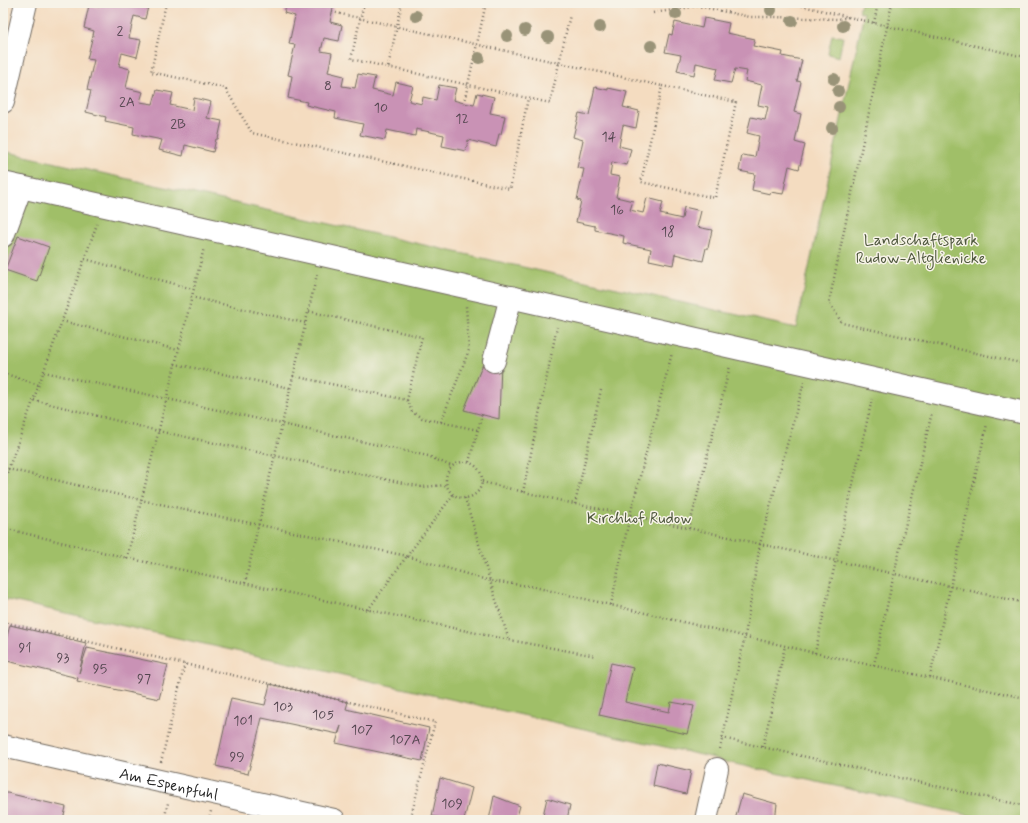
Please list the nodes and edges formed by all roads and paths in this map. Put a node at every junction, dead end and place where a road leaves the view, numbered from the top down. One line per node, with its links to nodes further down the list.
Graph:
1 (26, 3): 24 (street)
2 (166, 3): 23 (path)
3 (364, 3): 13 (path)
4 (402, 3): 16 (path)
5 (486, 3): 17 (path)
6 (790, 3): 12 (path)
7 (878, 3): 14 (path)
8 (892, 3): 15 (path)
9 (332, 12): 13 (path)
10 (653, 13): 12 (path)
11 (570, 15): 19 (path)
12 (851, 17): 14 (path)
13 (361, 19): 16 (path); 20 (path)
14 (874, 23): 15 (path)
15 (887, 26): 18 (path); 46 (path)
16 (397, 27): 17 (path); 20 (path)
17 (477, 44): 19 (path); 21 (path)
18 (1025, 57)
19 (559, 63): 22 (path); 23 (path)
20 (388, 67): 21 (path)
21 (468, 84): 23 (path); 25 (path)
22 (662, 86): 22 (path)
23 (528, 98)
24 (3, 102)
25 (464, 103)
26 (12, 185): 27 (street); 29 (street)
27 (104, 206): 28 (street); 31 (path)
28 (208, 230): 30 (street); 33 (path)
29 (3, 236)
30 (321, 255): 32 (street); 37 (path)
31 (85, 259): 33 (path); 38 (path)
32 (464, 287): 35 (street); 61 (path)
33 (193, 289): 34 (path)
34 (191, 297): 39 (path); 42 (path)
35 (511, 297): 36 (street); 43 (street)
36 (560, 309): 40 (street); 72 (path)
37 (308, 311): 39 (path); 57 (path)
38 (62, 321): 42 (path); 47 (path)
39 (305, 323): 49 (path)
40 (677, 335): 41 (street); 77 (path)
41 (735, 348): 45 (street); 80 (path)
42 (178, 350): 44 (path)
43 (494, 361)
44 (175, 364): 52 (path); 55 (path)
45 (808, 364): 50 (street); 81 (path)
46 (1025, 364)
47 (44, 372): 51 (path); 55 (path)
48 (3, 373): 51 (path)
49 (293, 376): 52 (path); 57 (path)
50 (877, 380): 54 (street); 84 (path)
51 (39, 385): 56 (path)
52 (290, 388): 62 (path)
53 (601, 390): 76 (path)
54 (936, 393): 58 (street); 85 (path)
55 (166, 399): 62 (path); 64 (path)
56 (34, 400): 64 (path); 68 (path)
57 (407, 400): 61 (path)
58 (991, 405): 59 (street); 88 (path)
59 (1025, 413)
60 (482, 415): 63 (path)
61 (441, 422): 63 (path)
62 (282, 424): 65 (path); 67 (path)
63 (478, 430): 66 (path)
64 (158, 431): 65 (path); 75 (path)
65 (274, 456): 71 (path); 78 (path)
66 (469, 462): 67 (path); 69 (path)
67 (451, 466): 71 (path)
68 (8, 470): 70 (path); 75 (path)
69 (482, 482): 72 (path); 74 (path)
70 (3, 484)
71 (446, 485): 73 (path)
72 (523, 492): 76 (path)
73 (453, 495): 74 (path); 82 (path)
74 (465, 498): 86 (path)
75 (141, 500): 78 (path); 83 (path)
76 (575, 504): 77 (path)
77 (630, 515): 80 (path); 90 (path)
78 (258, 525): 82 (path); 87 (path)
79 (3, 528): 83 (path)
80 (689, 528): 81 (path)
81 (760, 544): 84 (path); 93 (path)
82 (407, 556): 86 (path); 91 (path)
83 (127, 558): 87 (path)
84 (835, 562): 85 (path); 96 (path)
85 (894, 574): 88 (path); 99 (path)
86 (490, 580): 90 (path); 94 (path)
87 (245, 584): 91 (path)
88 (950, 586): 89 (path); 100 (path)
89 (1025, 604)
90 (611, 605): 93 (path)
91 (368, 610): 94 (path)
92 (3, 622): 98 (path)
93 (745, 636): 95 (path); 103 (path)
94 (509, 640): 97 (path)
95 (785, 646): 96 (path); 103 (path)
96 (815, 652): 99 (path)
97 (596, 656)
98 (185, 663): 104 (path); 108 (path)
99 (874, 665): 100 (path)
100 (930, 677): 101 (path)
101 (1025, 698)
102 (3, 746): 107 (street, Am Espenpfuhl)
103 (763, 747): 106 (path)
104 (161, 764)
105 (717, 769): 109 (street)
106 (1025, 806)
107 (334, 820)
108 (410, 820)
109 (706, 820)

